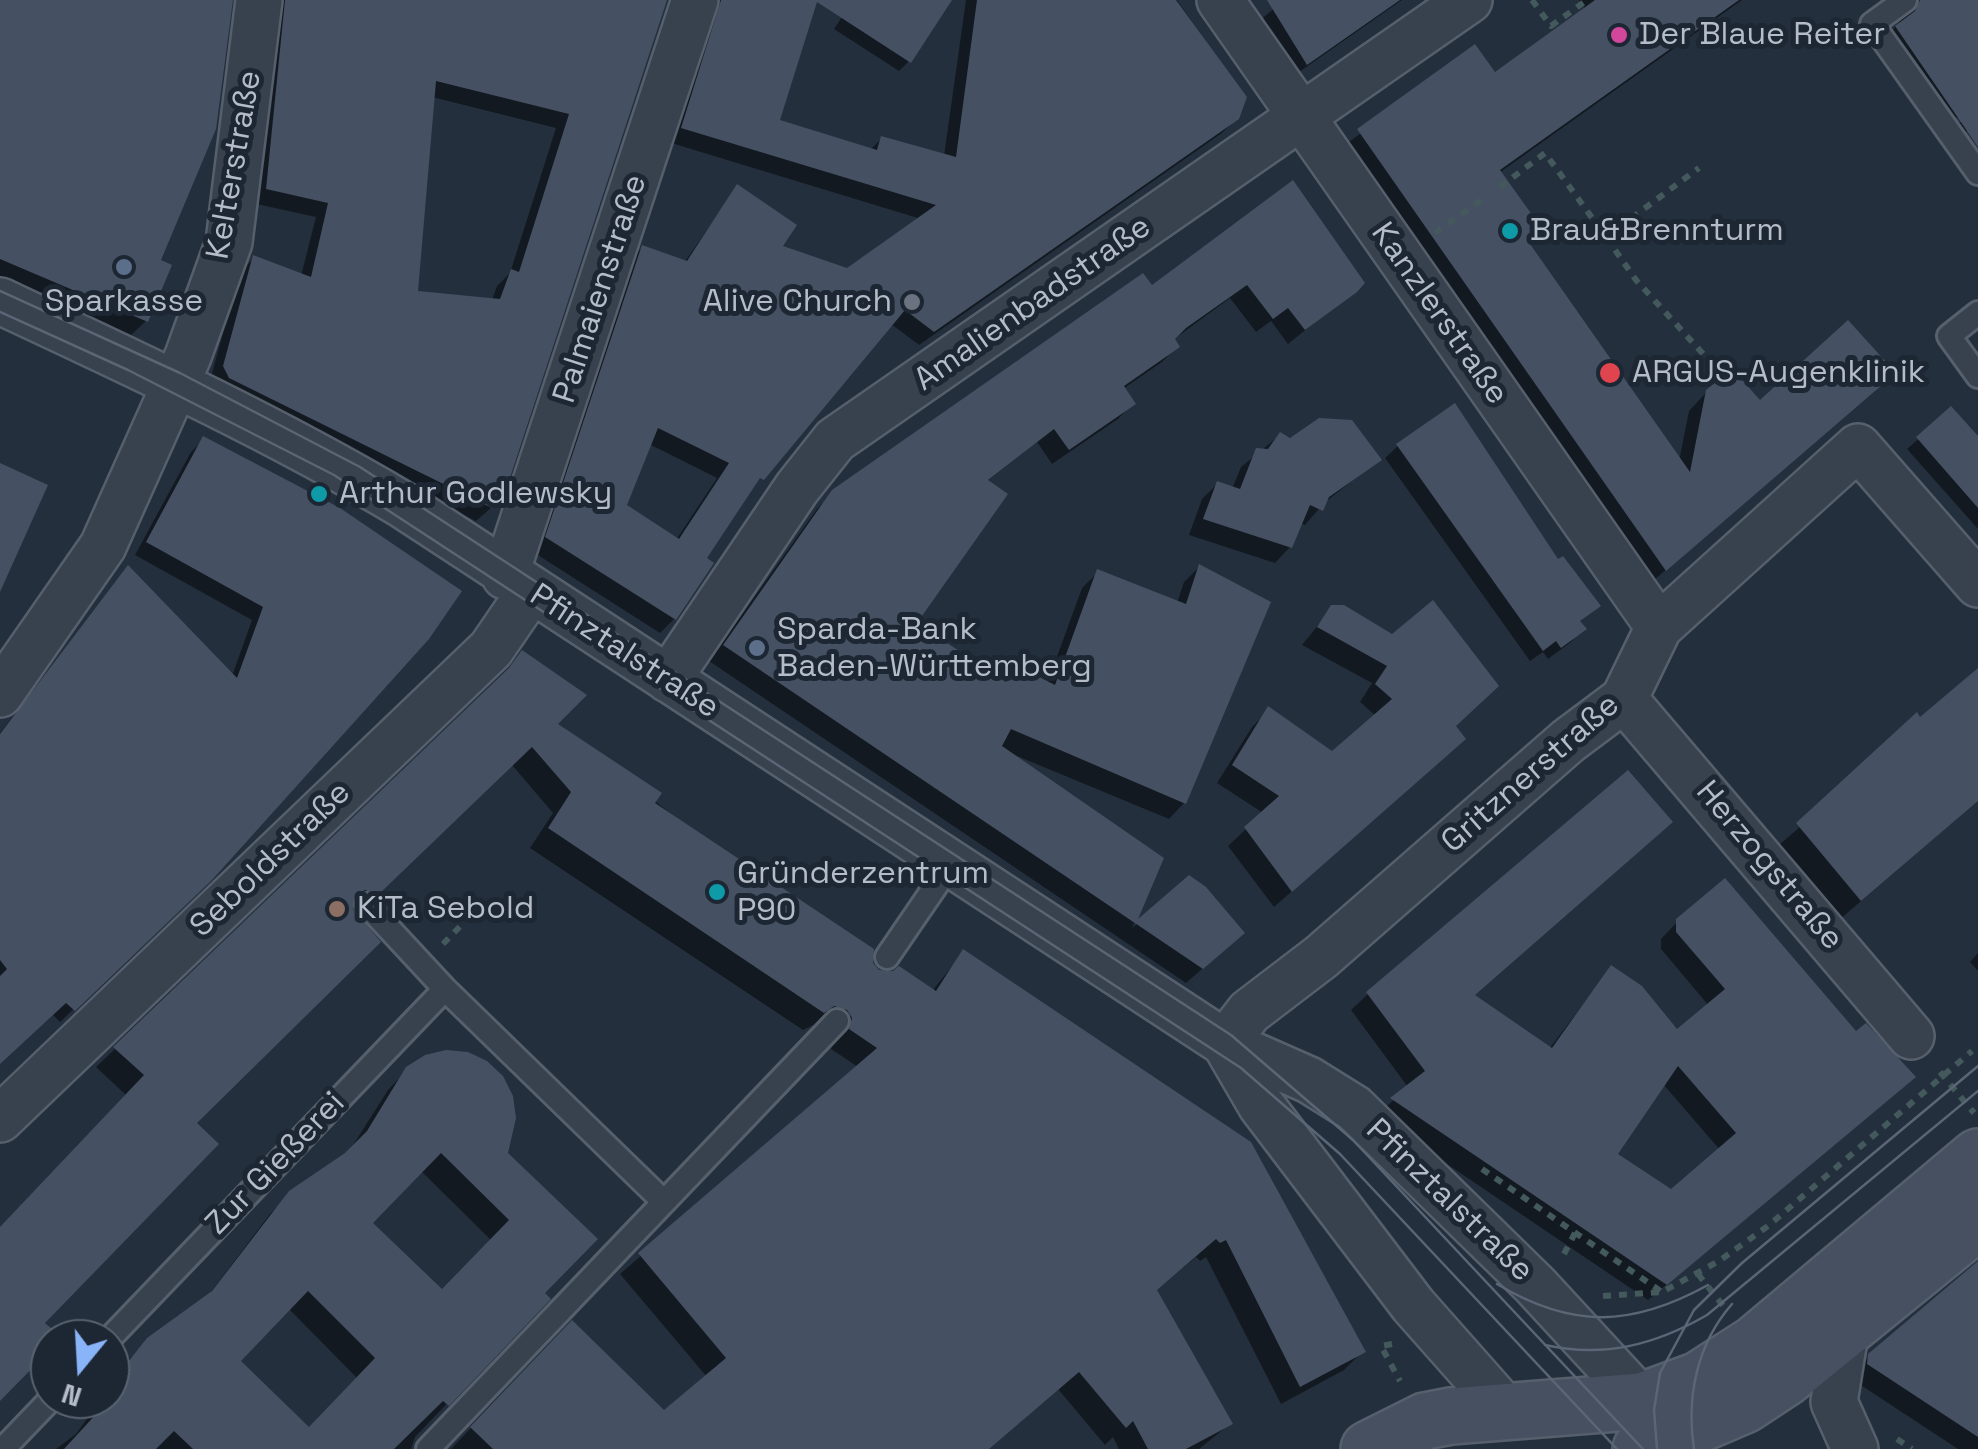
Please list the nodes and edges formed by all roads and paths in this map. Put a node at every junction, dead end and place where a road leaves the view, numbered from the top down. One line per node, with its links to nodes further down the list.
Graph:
1 (259, 0): 19 (street, Kelterstraße)
2 (695, 0): 20 (street, Palmaienstraße)
3 (1220, 0): 8 (street, Kanzlerstraße)
4 (1469, 0): 8 (street, Amalienbadstraße)
5 (1532, 0): 7 (path)
6 (1905, 0): 10 (lane)
7 (1590, 1)
8 (1302, 118): 14 (street, Kanzlerstraße); 23 (street, Amalienbadstraße)
9 (1698, 168): 13 (path)
10 (1978, 173)
11 (1500, 187): 13 (path)
12 (1487, 196): 14 (path)
13 (1606, 237): 17 (path)
14 (1400, 258): 22 (street, Kanzlerstraße)
15 (0, 302): 19 (street, Pfinztalstraße)
16 (1978, 313): 18 (lane)
17 (1715, 367)
18 (1978, 376)
19 (176, 382): 20 (street, Pfinztalstraße); 24 (street, Kelterstraße)
20 (518, 584): 23 (street, Pfinztalstraße); 37 (street, Seboldstraße)
21 (1978, 584): 22 (street, Gritznerstraße)
22 (1659, 627): 25 (street, Gritznerstraße)
23 (668, 679): 26 (street, Pfinztalstraße)
24 (0, 694)
25 (1624, 699): 33 (street, Herzogstraße); 34 (street, Gritznerstraße)
26 (950, 865): 29 (lane); 34 (street, Pfinztalstraße)
27 (368, 905): 30 (lane)
28 (474, 913): 30 (path)
29 (886, 957)
30 (422, 966): 31 (lane)
31 (445, 989): 40 (lane); 45 (lane, Zur Gießerei)
32 (837, 1022): 40 (lane)
33 (1911, 1036): 36 (path)
34 (1225, 1043): 43 (street, Pfinztalstraße); 47 (street, Pfinztalstraße)
35 (1972, 1051): 36 (path)
36 (1943, 1076): 38 (path); 44 (path)
37 (0, 1118)
38 (1978, 1118)
39 (1978, 1156): 51 (main road)
40 (663, 1201): 53 (lane)
41 (1978, 1221): 46 (main road)
42 (1575, 1233): 43 (path)
43 (1536, 1285): 51 (street, Pfinztalstraße)
44 (1594, 1295)
45 (127, 1319)
46 (1845, 1333): 51 (main road); 56 (street)
47 (1440, 1335): 48 (path); 49 (street, Pfinztalstraße)
48 (1381, 1346)
49 (1505, 1409): 51 (main road); 54 (main road); 55 (main road)
50 (32, 1419): 52 (lane)
51 (1665, 1433)
52 (3, 1449)
53 (428, 1449)
54 (1369, 1449)
55 (1544, 1449)
56 (1854, 1449)

